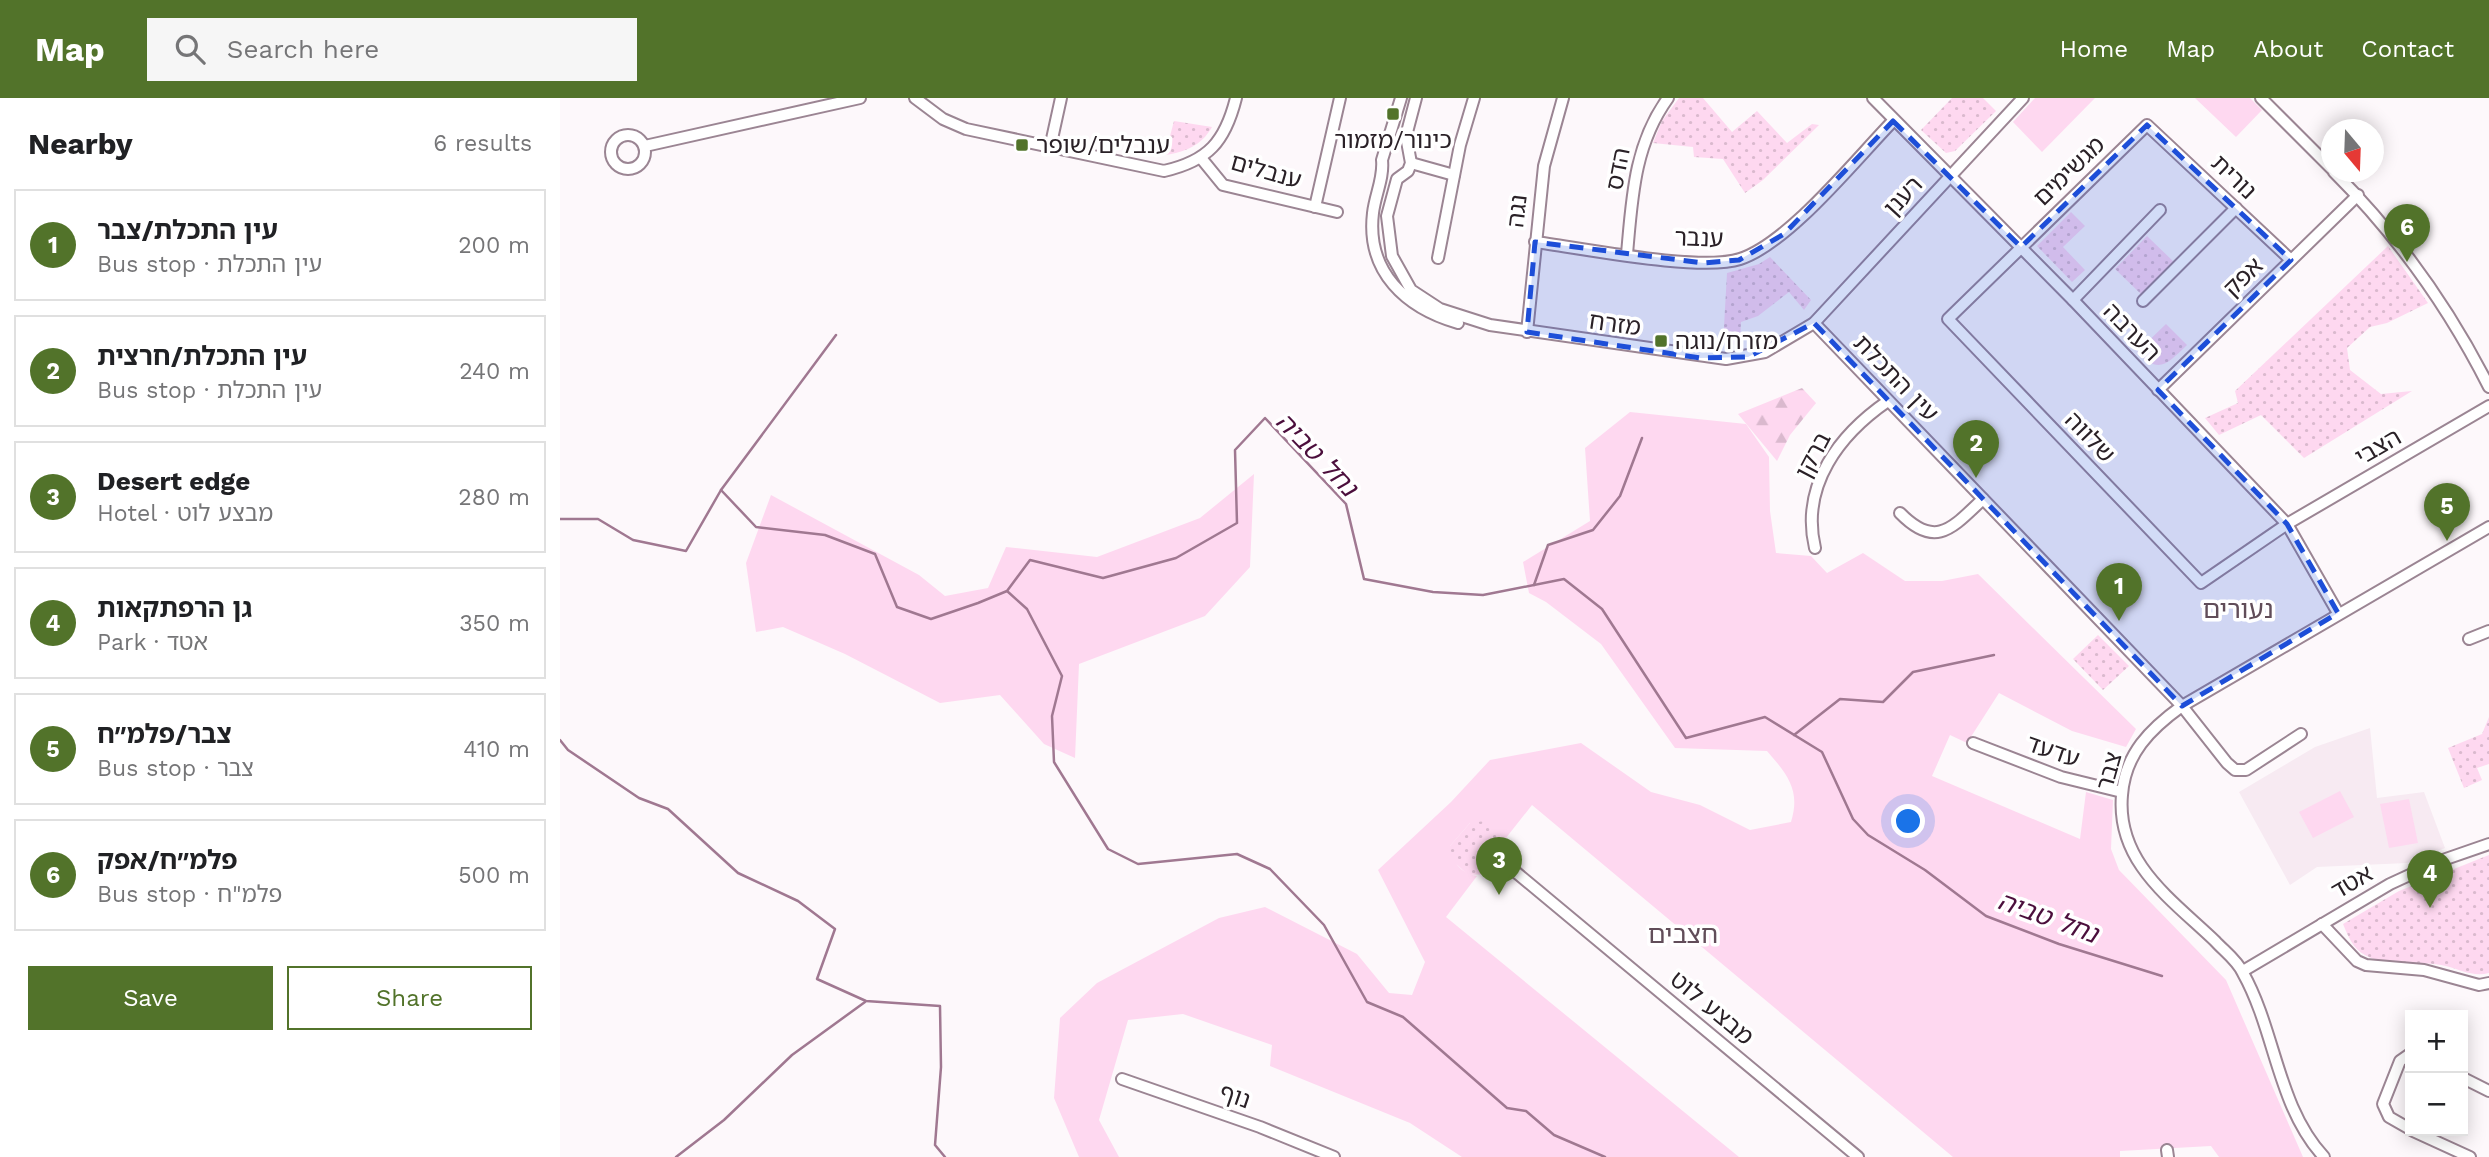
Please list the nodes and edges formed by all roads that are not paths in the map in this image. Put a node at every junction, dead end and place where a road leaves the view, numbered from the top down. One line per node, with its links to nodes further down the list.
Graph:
1 (860, 98): 16 (street)
2 (915, 98): 17 (street, ענבלים)
3 (1061, 98): 17 (street)
4 (1236, 98): 19 (street)
5 (1340, 98): 28 (street)
6 (1401, 98): 18 (street)
7 (1416, 98): 21 (street)
8 (1474, 98): 24 (street)
9 (1563, 98): 32 (street, נגה)
10 (1668, 98): 34 (street, הדס)
11 (1872, 98): 14 (street, הערבה)
12 (2023, 98): 25 (street, רענן)
13 (2261, 98): 20 (street)
14 (1893, 121): 25 (street, הערבה); 34 (street, ענבר)
15 (2147, 125): 29 (street, נורית); 33 (street, מגשימים)
16 (645, 146)
17 (1050, 148): 19 (street, ענבלים)
18 (1386, 152): 21 (street); 22 (street)
19 (1202, 158): 28 (street, ענבלים)
20 (2321, 158)
21 (1410, 159): 23 (street); 24 (street)
22 (1384, 169): 23 (street); 40 (street, מזרח)
23 (1401, 175): 40 (street, מזרח)
24 (1454, 175): 35 (street)
25 (1949, 177): 33 (street, הערבה); 39 (street, רענן)
26 (2345, 182): 27 (street)
27 (2358, 195): 36 (street, אפק); 41 (street)
28 (1315, 207): 31 (street, ענבלים)
29 (2236, 208): 36 (street, נורית); 38 (street)
30 (2160, 210): 37 (street)
31 (1337, 212)
32 (1535, 242): 34 (street, ענבר); 40 (street, נגה)
33 (2021, 247): 37 (street, הערבה); 47 (street, שלווה)
34 (1627, 254)
35 (1438, 258)
36 (2291, 260): 42 (street, אפק)
37 (2073, 300): 42 (street, הערבה)
38 (2143, 301)
39 (1814, 323): 40 (street, מזרח); 43 (street, עין התכלת)
40 (1527, 332)
41 (2489, 387)
42 (2158, 390): 47 (street, הערבה)
43 (1888, 401): 45 (street, עין התכלת); 49 (street, ברקן)
44 (2489, 406): 47 (street, הצבי)
45 (1983, 499): 46 (street); 53 (street, עין התכלת)
46 (1900, 513)
47 (2287, 524): 50 (street, הערבה)
48 (2489, 527): 50 (street, צבר)
49 (1815, 548)
50 (2338, 613): 53 (street, צבר)
51 (2489, 631): 52 (street)
52 (2469, 639)
53 (2182, 706): 54 (street, עין התכלת); 56 (street, צבר)
54 (2301, 734)
55 (1973, 743): 56 (street, עדעד)
56 (2122, 792): 60 (street, צבר)
57 (2489, 844): 59 (street, אטד)
58 (1506, 864): 69 (street, מבצע לוט)
59 (2322, 924): 60 (street, אטד); 61 (street)
60 (2243, 971): 70 (street, צבר)
61 (2489, 983)
62 (2405, 1058): 66 (street)
63 (1122, 1079): 68 (street, נוף)
64 (2468, 1080): 65 (street)
65 (2489, 1090)
66 (2405, 1126)
67 (2425, 1136): 71 (street)
68 (1334, 1157)
69 (1858, 1157)
70 (2324, 1157)
71 (2470, 1157)

